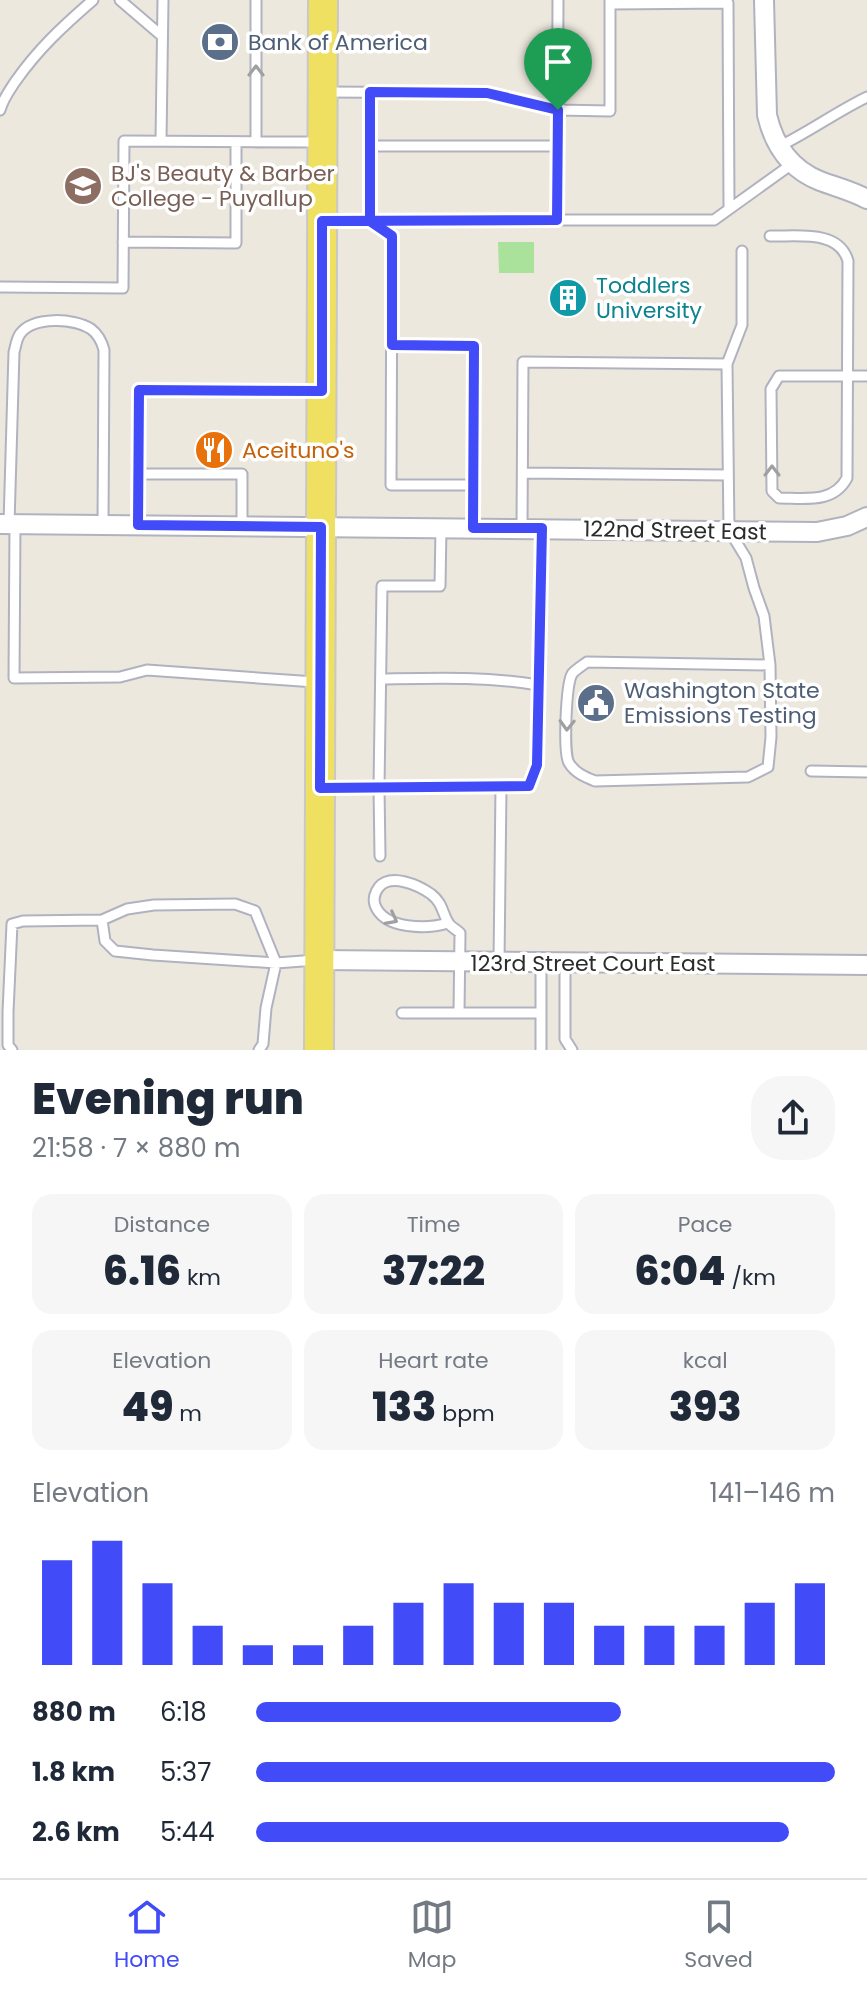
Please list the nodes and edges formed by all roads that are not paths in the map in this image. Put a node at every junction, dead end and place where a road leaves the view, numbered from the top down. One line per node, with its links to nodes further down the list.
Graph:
1 (93, 0): 13 (lane)
2 (120, 0): 9 (lane)
3 (163, 0): 9 (lane)
4 (256, 0): 17 (lane, one-way to 4)
5 (323, 0): 10 (main road)
6 (558, 0): 14 (lane)
7 (764, 0): 21 (street)
8 (610, 2): 14 (lane); 24 (lane)
9 (162, 36): 15 (lane)
10 (322, 80): 11 (lane); 18 (main road)
11 (370, 92): 14 (lane); 19 (lane)
12 (867, 97): 21 (lane)
13 (0, 110)
14 (558, 110): 20 (lane)
15 (161, 141): 16 (lane); 29 (lane)
16 (236, 142): 17 (lane); 29 (lane)
17 (256, 142): 18 (lane)
18 (323, 142): 26 (main road)
19 (370, 146): 20 (lane); 27 (lane)
20 (558, 146): 25 (lane)
21 (778, 147): 22 (street)
22 (792, 164): 23 (street); 24 (lane)
23 (867, 199)
24 (729, 208): 25 (lane)
25 (557, 220): 27 (lane)
26 (322, 221): 27 (lane); 36 (main road)
27 (370, 221): 32 (lane)
28 (770, 236): 34 (lane)
29 (123, 242): 31 (lane)
30 (742, 251): 33 (lane)
31 (0, 287)
32 (392, 345): 40 (lane); 40 (lane)
33 (727, 364): 37 (lane); 39 (lane)
34 (847, 376): 34 (lane, one-way to 34); 35 (lane)
35 (867, 376)
36 (322, 391): 38 (lane); 46 (main road)
37 (523, 473): 39 (lane); 49 (lane)
38 (138, 474): 44 (lane); 45 (lane)
39 (728, 475): 51 (lane)
40 (474, 485): 48 (lane)
41 (867, 517): 51 (street, 122nd Street East)
42 (8, 524): 43 (street, 122nd Street East); 43 (lane); 54 (lane)
43 (103, 524): 44 (street, 122nd Street East)
44 (138, 525): 45 (street, 122nd Street East)
45 (242, 526): 46 (street, 122nd Street East)
46 (321, 527): 47 (street, 122nd Street East); 54 (main road)
47 (441, 528): 48 (street, 122nd Street East); 53 (lane)
48 (473, 528): 49 (street, 122nd Street East)
49 (522, 528): 50 (street, 122nd Street East)
50 (542, 528): 51 (street, 122nd Street East); 55 (lane)
51 (729, 530): 52 (lane)
52 (770, 665): 52 (lane, one-way to 52)
53 (381, 679): 55 (lane); 59 (lane)
54 (321, 682): 60 (main road)
55 (538, 685): 58 (lane)
56 (811, 771): 57 (lane)
57 (867, 772)
58 (501, 786): 59 (lane); 66 (lane)
59 (379, 787): 60 (lane); 61 (lane)
60 (320, 788): 64 (main road)
61 (380, 856)
62 (102, 920): 68 (lane); 68 (lane); 74 (lane)
63 (448, 923): 63 (lane, one-way to 63); 65 (lane)
64 (319, 960): 65 (street, 123rd Street Court East); 68 (lane); 76 (main road)
65 (460, 962): 66 (street, 123rd Street Court East); 72 (lane)
66 (499, 962): 69 (street, 123rd Street Court East)
67 (565, 962): 69 (street, 123rd Street Court East); 70 (street, 123rd Street Court East); 78 (lane)
68 (276, 963): 75 (lane)
69 (541, 963): 73 (lane)
70 (867, 965)
71 (402, 1013): 72 (lane)
72 (459, 1013): 73 (lane)
73 (541, 1013): 77 (lane)
74 (12, 1050)
75 (259, 1050)
76 (319, 1050)
77 (541, 1050)
78 (572, 1050)

